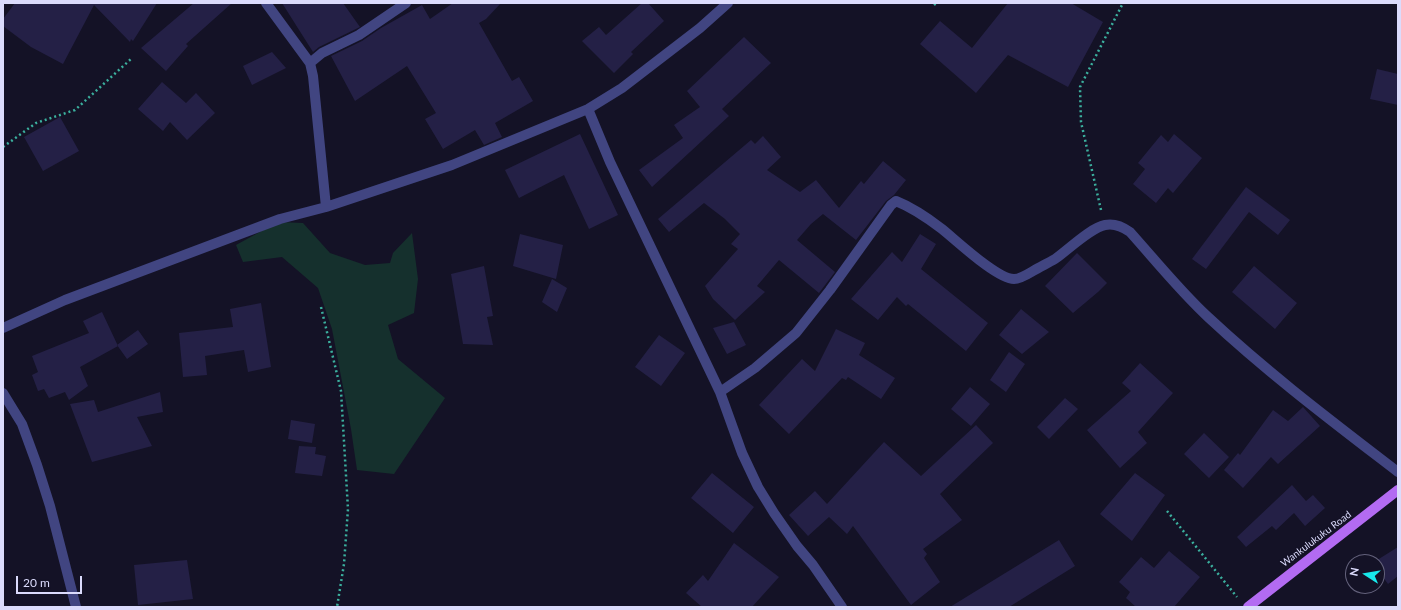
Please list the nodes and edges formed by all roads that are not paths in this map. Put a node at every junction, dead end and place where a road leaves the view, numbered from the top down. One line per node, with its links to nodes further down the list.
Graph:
1 (266, 3): 4 (street)
2 (406, 3): 4 (street)
3 (728, 3): 5 (street)
4 (310, 63): 6 (street)
5 (588, 109): 6 (street); 8 (street)
6 (326, 206): 7 (street)
7 (3, 328)
8 (720, 392): 10 (street); 14 (street)
9 (3, 393): 13 (street)
10 (1398, 472)
11 (1398, 490): 12 (main road, Wankulukuku Road)
12 (1244, 604)
13 (76, 607)
14 (842, 607)

